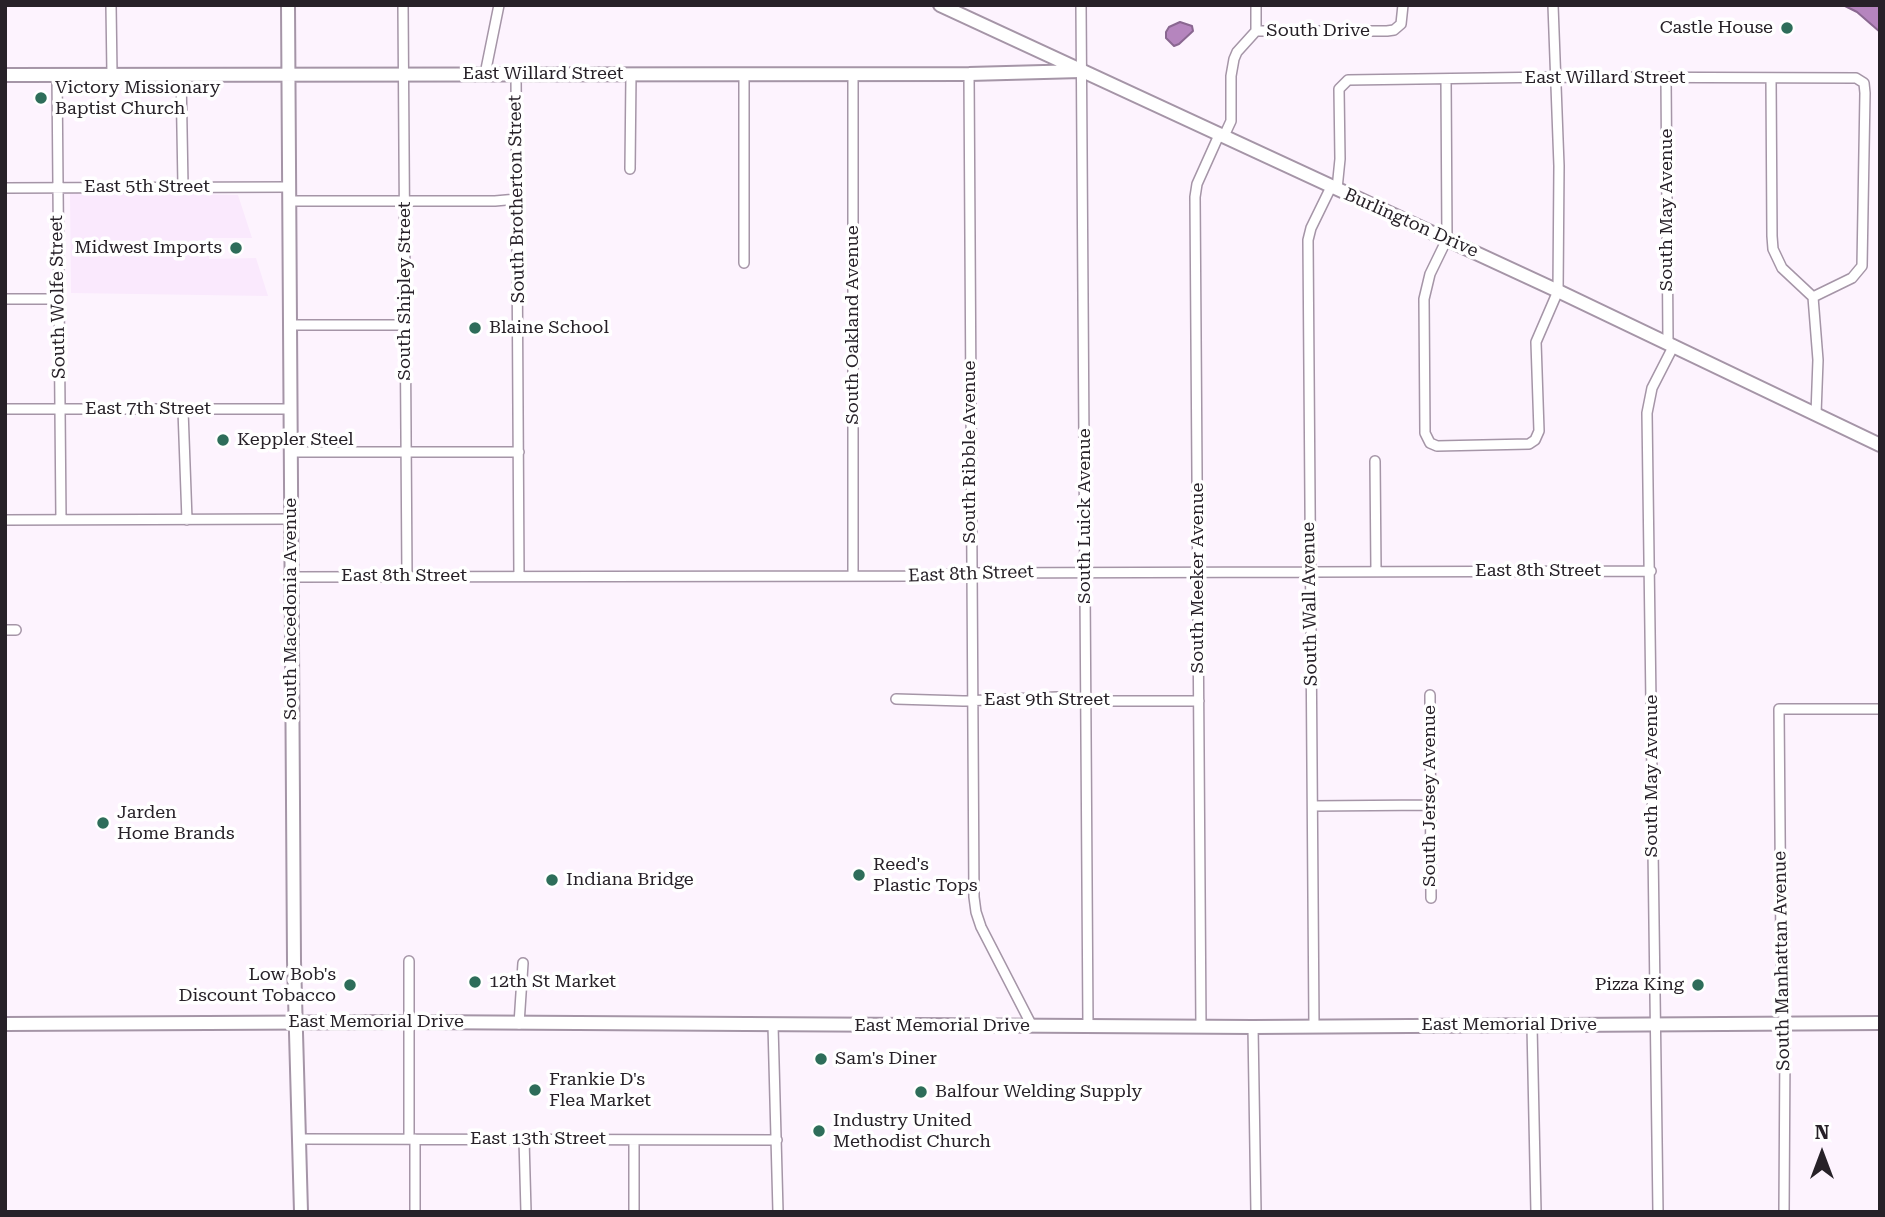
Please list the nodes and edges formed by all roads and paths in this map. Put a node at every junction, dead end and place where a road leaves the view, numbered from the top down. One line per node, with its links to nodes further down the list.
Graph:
1 (111, 5): 12 (street)
2 (288, 5): 14 (street, South Macedonia Avenue)
3 (403, 5): 15 (street, South Shipley Street)
4 (499, 5): 16 (street)
5 (1081, 5): 11 (street, South Luick Avenue)
6 (1256, 5): 10 (street)
7 (1404, 5): 10 (street, South Drive)
8 (1553, 5): 24 (street)
9 (944, 6): 11 (street, Burlington Drive)
10 (1256, 31): 29 (street, South Meeker Avenue)
11 (1081, 71): 21 (street, East Willard Street); 29 (street, Burlington Drive); 65 (street, South Luick Avenue)
12 (112, 74): 13 (street, East Willard Street); 23 (street, East Willard Street)
13 (181, 74): 14 (street, East Willard Street); 33 (street)
14 (288, 74): 15 (street, East Willard Street); 34 (street, South Macedonia Avenue)
15 (403, 74): 16 (street, East Willard Street); 38 (street, South Shipley Street)
16 (485, 74): 17 (street, East Willard Street)
17 (516, 74): 18 (street, East Willard Street); 36 (street, South Brotherton Street)
18 (631, 74): 19 (street, East Willard Street); 30 (street)
19 (744, 74): 20 (street, East Willard Street); 40 (street)
20 (853, 74): 21 (street, East Willard Street); 70 (street, South Oakland Avenue)
21 (969, 74): 67 (street, South Ribble Avenue)
22 (5, 75): 23 (street, East Willard Street)
23 (57, 75): 32 (street, South Wolfe Street)
24 (1555, 77): 25 (street, East Willard Street); 27 (street, East Willard Street); 41 (street)
25 (1666, 78): 26 (street, East Willard Street); 47 (street, South May Avenue)
26 (1771, 78): 42 (street); 42 (street, East Willard Street)
27 (1446, 79): 28 (street, East Willard Street); 39 (street)
28 (1344, 83): 35 (street, South Wall Avenue)
29 (1222, 136): 35 (street, Burlington Drive); 66 (street, South Meeker Avenue)
30 (630, 169)
31 (5, 187): 32 (street, East 5th Street)
32 (57, 187): 33 (street, East 5th Street); 44 (street, South Wolfe Street)
33 (183, 187): 34 (street, East 5th Street)
34 (289, 187): 37 (street, South Macedonia Avenue)
35 (1334, 188): 39 (street, Burlington Drive); 62 (street, South Wall Avenue)
36 (517, 199): 38 (street); 56 (street, South Brotherton Street)
37 (289, 201): 38 (street); 46 (street, South Macedonia Avenue)
38 (404, 202): 45 (street, South Shipley Street)
39 (1447, 239): 41 (street, Burlington Drive); 41 (street)
40 (744, 263)
41 (1558, 291): 47 (street, Burlington Drive)
42 (1813, 297): 52 (street)
43 (5, 299): 44 (street)
44 (58, 299): 48 (street, South Wolfe Street)
45 (405, 325): 46 (street); 55 (street, South Shipley Street)
46 (290, 326): 50 (street, South Macedonia Avenue)
47 (1671, 344): 52 (street, Burlington Drive); 64 (street, South May Avenue)
48 (59, 408): 49 (street, East 7th Street); 51 (street, East 7th Street); 60 (street, South Wolfe Street)
49 (5, 409)
50 (290, 409): 51 (street, East 7th Street); 54 (street, South Macedonia Avenue)
51 (183, 410): 61 (street)
52 (1816, 414): 53 (street, Burlington Drive)
53 (1880, 445)
54 (290, 452): 55 (street); 58 (street, South Macedonia Avenue)
55 (406, 452): 56 (street); 68 (street, South Shipley Street)
56 (519, 452): 69 (street, South Brotherton Street)
57 (1375, 461): 63 (street)
58 (291, 519): 61 (street); 71 (street, South Macedonia Avenue)
59 (5, 520): 60 (street)
60 (61, 520): 61 (street)
61 (187, 520)
62 (1310, 571): 63 (street, East 8th Street); 66 (street, East 8th Street); 81 (street, South Wall Avenue)
63 (1376, 571): 64 (street, East 8th Street)
64 (1651, 571): 90 (street, South May Avenue)
65 (1085, 572): 66 (street, East 8th Street); 67 (street, East 8th Street); 75 (street, South Luick Avenue)
66 (1197, 572): 78 (street, South Meeker Avenue)
67 (971, 573): 70 (street, East 8th Street); 77 (street, South Ribble Avenue)
68 (407, 576): 69 (street, East 8th Street); 71 (street, East 8th Street)
69 (519, 576): 70 (street, East 8th Street)
70 (853, 576)
71 (291, 577): 85 (street, South Macedonia Avenue)
72 (16, 629): 73 (street)
73 (5, 630)
74 (1430, 695): 80 (street, South Jersey Avenue)
75 (1086, 698): 77 (street, East 9th Street); 78 (street, East 9th Street); 94 (street, South Luick Avenue)
76 (896, 699): 77 (street, East 9th Street)
77 (972, 700): 93 (street, South Ribble Avenue)
78 (1199, 701): 97 (street, South Meeker Avenue)
79 (1880, 709): 91 (street, South Manhattan Avenue)
80 (1431, 805): 81 (street); 82 (street, South Jersey Avenue)
81 (1313, 806): 95 (street, South Wall Avenue)
82 (1431, 898)
83 (409, 961): 86 (street)
84 (523, 963): 89 (street)
85 (295, 1022): 86 (street, East Memorial Drive); 88 (street, East Memorial Drive); 99 (street, South Macedonia Avenue)
86 (409, 1022): 89 (street, East Memorial Drive); 100 (street)
87 (1880, 1023): 91 (street, East Memorial Drive)
88 (5, 1024)
89 (519, 1024): 92 (street, East Memorial Drive)
90 (1654, 1024): 91 (street, East Memorial Drive); 96 (street, East Memorial Drive); 111 (street, South May Avenue)
91 (1782, 1024): 112 (street, South Manhattan Avenue)
92 (773, 1026): 93 (street, East Memorial Drive); 103 (street)
93 (1032, 1026): 94 (street, East Memorial Drive)
94 (1088, 1026): 97 (street, East Memorial Drive)
95 (1314, 1026): 96 (street, East Memorial Drive); 98 (street, East Memorial Drive)
96 (1532, 1026): 110 (street)
97 (1201, 1027): 98 (street, East Memorial Drive)
98 (1253, 1027): 109 (street)
99 (299, 1139): 100 (street, East 13th Street); 104 (street, South Macedonia Avenue)
100 (412, 1139): 101 (street, East 13th Street); 105 (street)
101 (524, 1139): 102 (street, East 13th Street); 106 (street)
102 (634, 1140): 103 (street, East 13th Street); 107 (street)
103 (776, 1140): 108 (street)
104 (301, 1212)
105 (415, 1212)
106 (526, 1212)
107 (635, 1212)
108 (778, 1212)
109 (1256, 1212)
110 (1536, 1212)
111 (1658, 1212)
112 (1784, 1212)

